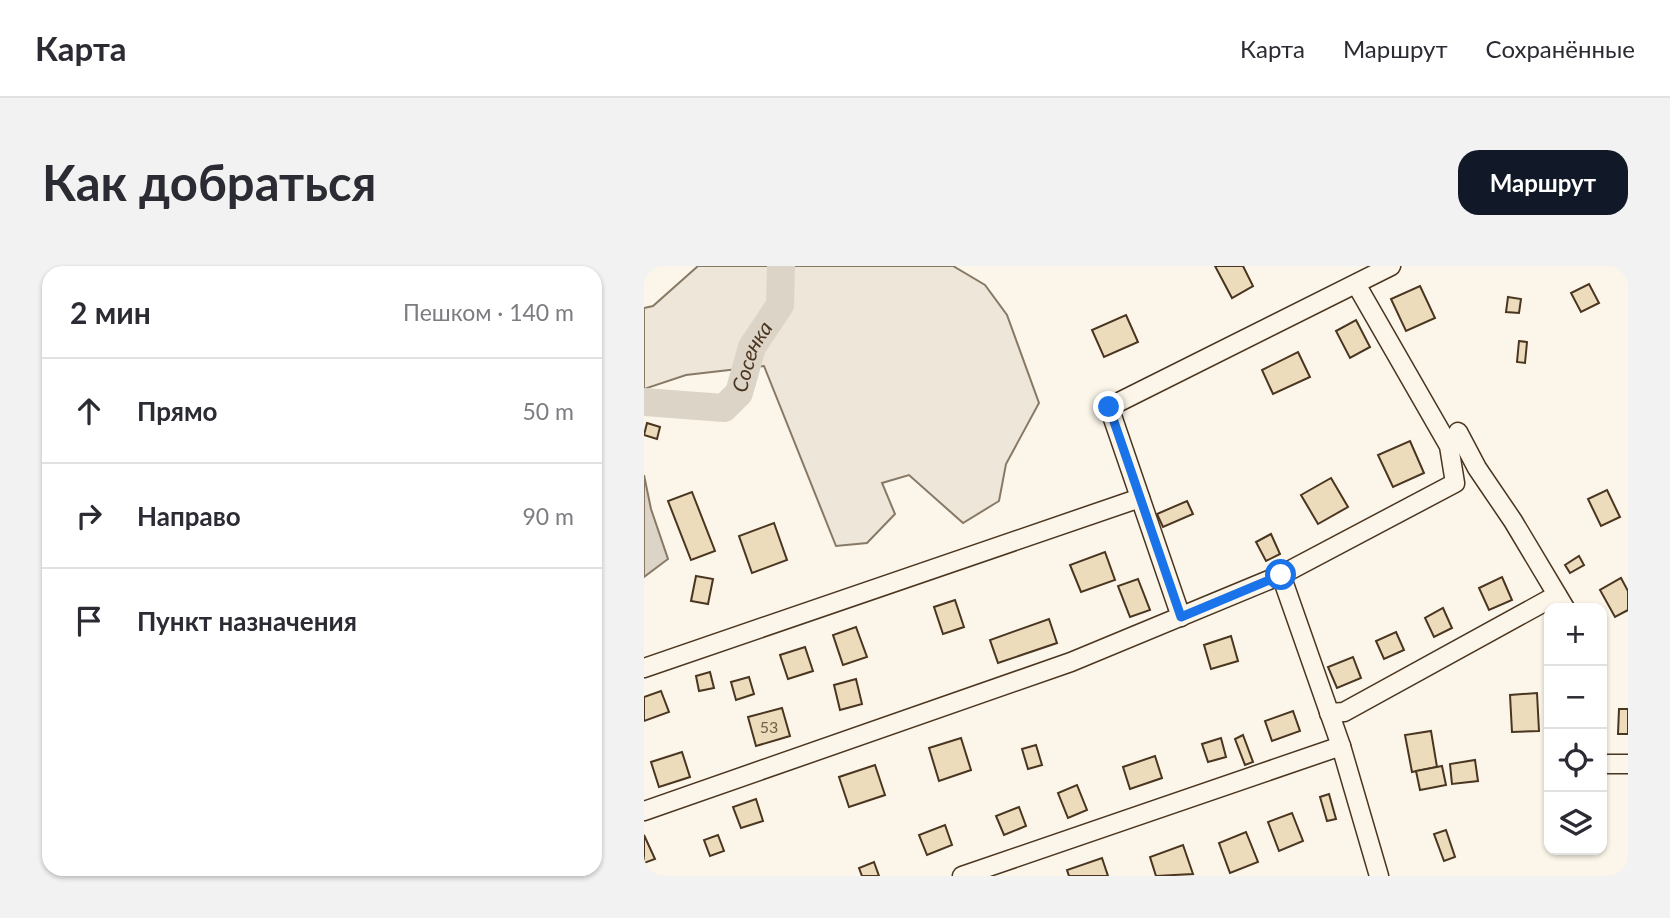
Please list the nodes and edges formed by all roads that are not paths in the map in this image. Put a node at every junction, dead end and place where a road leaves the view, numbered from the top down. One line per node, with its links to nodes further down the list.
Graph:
1 (1391, 266): 2 (street)
2 (1356, 284): 4 (street); 5 (street)
3 (1458, 432): 6 (street)
4 (1140, 498): 7 (street); 8 (street)
5 (1281, 575): 7 (street); 9 (street)
6 (1561, 602): 9 (street)
7 (1181, 617): 13 (street)
8 (644, 668)
9 (1329, 713): 10 (street)
10 (1341, 746): 14 (street); 15 (street)
11 (1607, 764): 12 (street)
12 (1628, 764)
13 (644, 811)
14 (962, 876)
15 (1379, 876)

